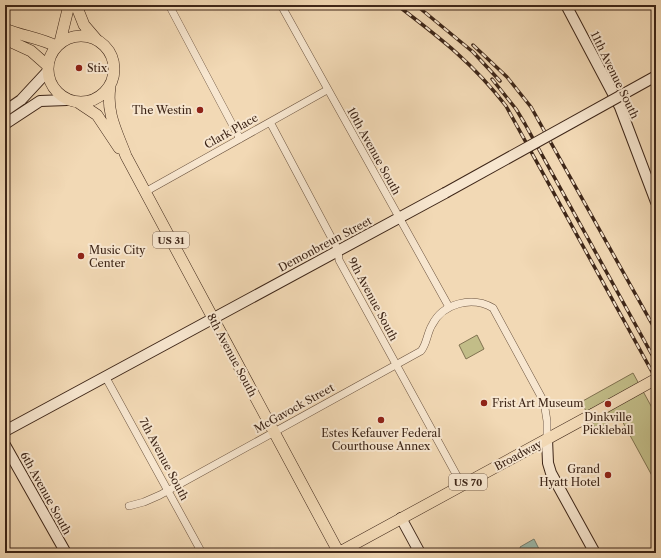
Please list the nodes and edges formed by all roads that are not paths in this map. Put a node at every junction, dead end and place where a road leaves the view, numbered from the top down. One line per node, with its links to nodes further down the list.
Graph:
1 (69, 5): 9 (main road)
2 (76, 5): 7 (main road, US 31)
3 (169, 5): 19 (street)
4 (281, 5): 13 (street, 10th Avenue South)
5 (566, 5): 22 (street, 11th Avenue South)
6 (5, 29): 9 (main road)
7 (96, 39): 9 (main road); 12 (main road, US 31)
8 (5, 40): 10 (main road)
9 (58, 44): 10 (main road)
10 (47, 69): 14 (main road, US 31); 16 (street)
11 (656, 76): 23 (street, Demonbreun Street, bridge)
12 (110, 87): 15 (main road); 20 (main road, 8th Avenue South / US 31)
13 (327, 90): 17 (street, Clark Place); 23 (street, 10th Avenue South)
14 (67, 100): 15 (main road, US 31); 18 (street)
15 (80, 103): 20 (main road, 8th Avenue South / US 31)
16 (5, 111)
17 (270, 122): 19 (street, Clark Place); 24 (street, 9th Avenue South)
18 (5, 124)
19 (240, 138): 21 (street, Clark Place)
20 (126, 156): 21 (main road, 8th Avenue South / US 31)
21 (145, 192): 26 (main road, 8th Avenue South / US 31)
22 (656, 202)
23 (399, 218): 24 (street, Demonbreun Street); 25 (street, 10th Avenue South)
24 (338, 250): 26 (street, Demonbreun Street); 27 (street, 9th Avenue South)
25 (449, 307): 27 (street, McGavock Street); 32 (street)
26 (213, 318): 28 (street, Demonbreun Street); 31 (main road, 8th Avenue South / US 31)
27 (395, 365): 31 (street, McGavock Street); 34 (street, 9th Avenue South)
28 (105, 376): 30 (street, Demonbreun Street); 35 (street, 7th Avenue South)
29 (656, 379): 32 (main road, Broadway / US 70, bridge)
30 (5, 431)
31 (274, 432): 35 (street, McGavock Street); 40 (main road, 8th Avenue South / US 31)
32 (547, 439): 34 (main road, Broadway / US 70); 42 (street)
33 (5, 445): 38 (street, 6th Avenue South)
34 (462, 485): 37 (main road, Broadway / US 70)
35 (169, 491): 36 (street, McGavock Street); 39 (street, 7th Avenue South)
36 (129, 506)
37 (401, 518): 40 (main road, Broadway / US 70); 41 (street)
38 (66, 553)
39 (202, 553)
40 (338, 553)
41 (420, 553)
42 (594, 553)

